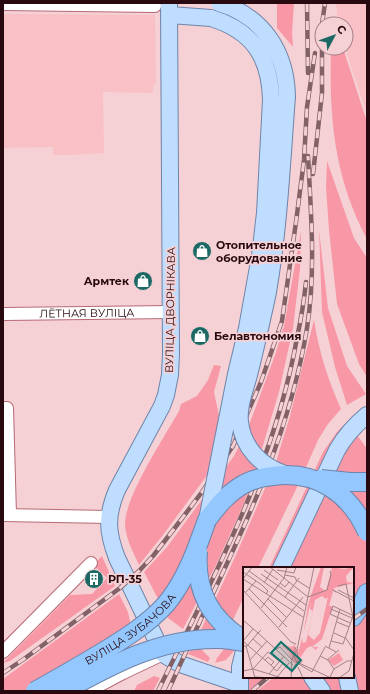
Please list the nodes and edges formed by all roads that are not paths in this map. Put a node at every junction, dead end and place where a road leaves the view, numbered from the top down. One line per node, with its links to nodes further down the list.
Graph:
1 (219, 3): 8 (main road, bridge)
2 (3, 4): 3 (street)
3 (165, 8): 4 (main road, ВУЛІЦА ДВОРНІКАВА); 13 (main road, bridge)
4 (171, 312): 5 (street, ЛЁТНАЯ ВУЛІЦА); 12 (main road, ВУЛІЦА ДВОРНІКАВА)
5 (3, 314)
6 (3, 408): 11 (street)
7 (367, 415): 17 (main road)
8 (285, 474): 9 (highway, bridge); 13 (highway, bridge)
9 (308, 477): 10 (highway, bridge); 14 (highway, bridge)
10 (367, 482)
11 (7, 515): 12 (street)
12 (109, 517): 23 (main road, ВУЛІЦА ДВОРНІКАВА)
13 (207, 520): 15 (highway)
14 (367, 532)
15 (199, 542): 20 (highway, bridge); 28 (highway, ВУЛІЦА ЗУБАЧОВА, bridge)
16 (91, 563): 22 (street)
17 (281, 567)
18 (366, 597): 19 (highway)
19 (354, 616)
20 (243, 640)
21 (243, 641): 29 (highway, ВУЛІЦА ЗУБАЧОВА, bridge)
22 (3, 652)
23 (163, 654): 27 (main road); 30 (street)
24 (243, 655): 27 (main road)
25 (313, 678): 31 (main road)
26 (347, 678): 32 (main road)
27 (239, 687)
28 (35, 691)
29 (64, 691)
30 (89, 691)
31 (322, 691)
32 (350, 691)

